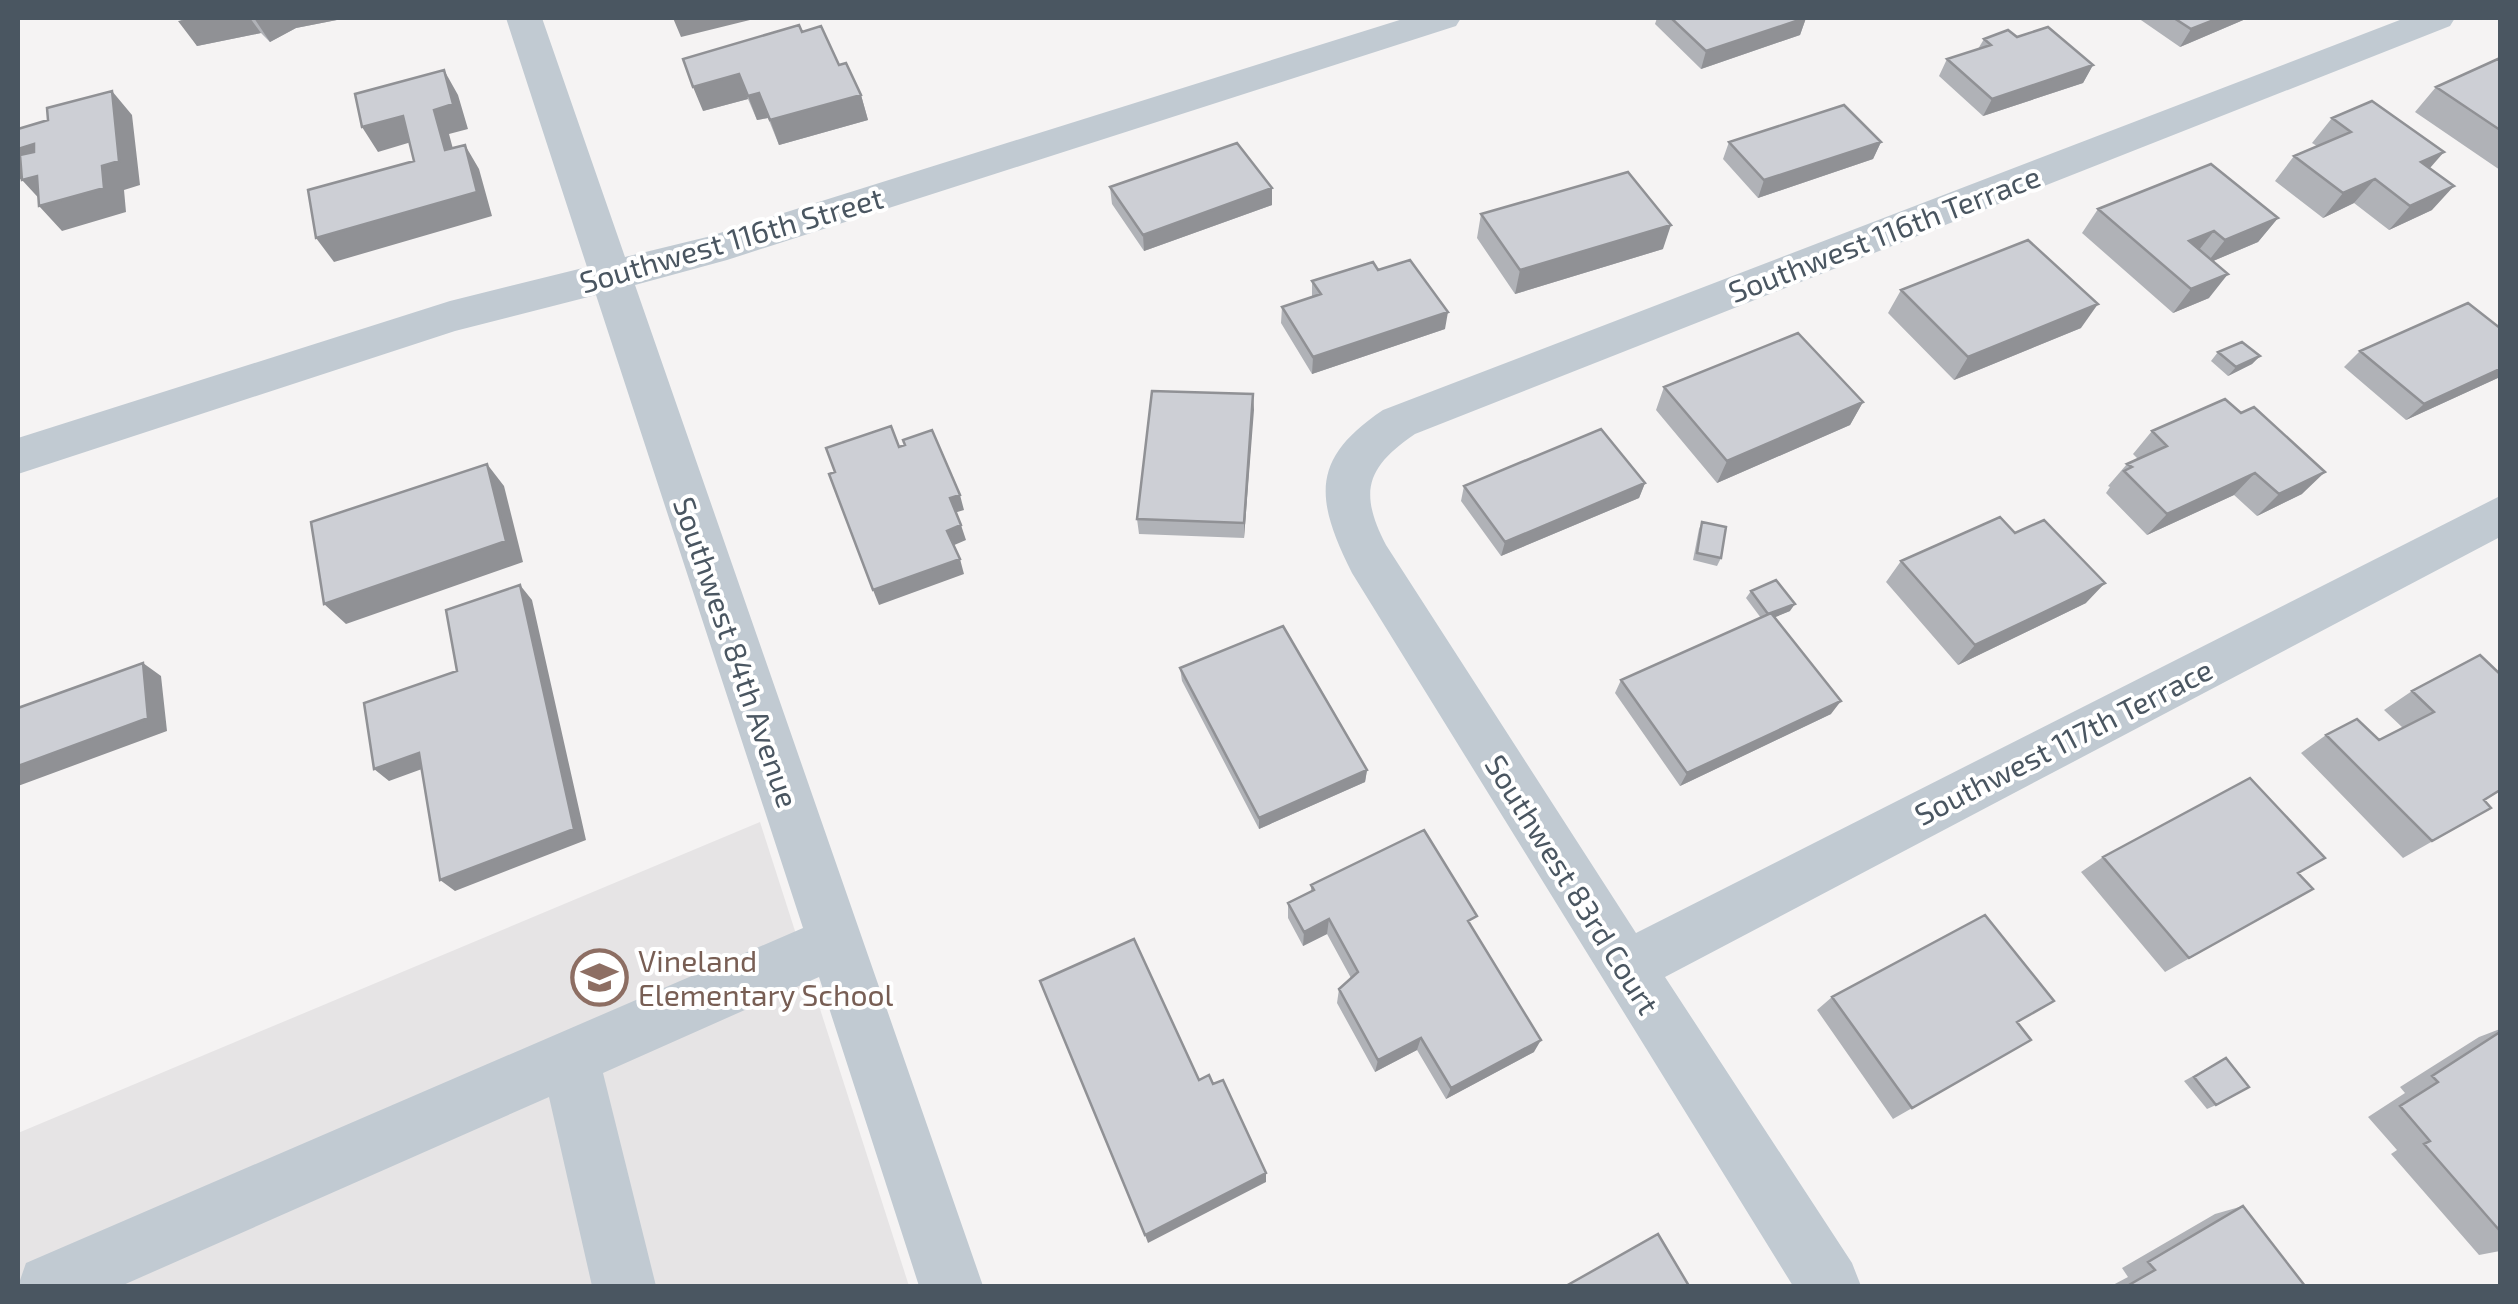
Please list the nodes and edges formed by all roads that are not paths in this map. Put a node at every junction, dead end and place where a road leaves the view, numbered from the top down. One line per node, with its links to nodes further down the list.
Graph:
1 (524, 18): 4 (street, Southwest 84th Avenue)
2 (1443, 18): 4 (street, Southwest 116th Street)
3 (2437, 18): 6 (street, Southwest 116th Terrace)
4 (609, 276): 5 (street, Southwest 116th Street); 8 (street, Southwest 84th Avenue)
5 (18, 456)
6 (1347, 471): 9 (street, Southwest 83rd Court)
7 (2500, 515): 9 (street, Southwest 117th Terrace)
8 (835, 942): 10 (street); 13 (street, Southwest 84th Avenue)
9 (1626, 968): 14 (street, Southwest 83rd Court)
10 (570, 1058): 11 (street); 12 (street)
11 (49, 1286)
12 (624, 1286)
13 (952, 1286)
14 (1829, 1286)

